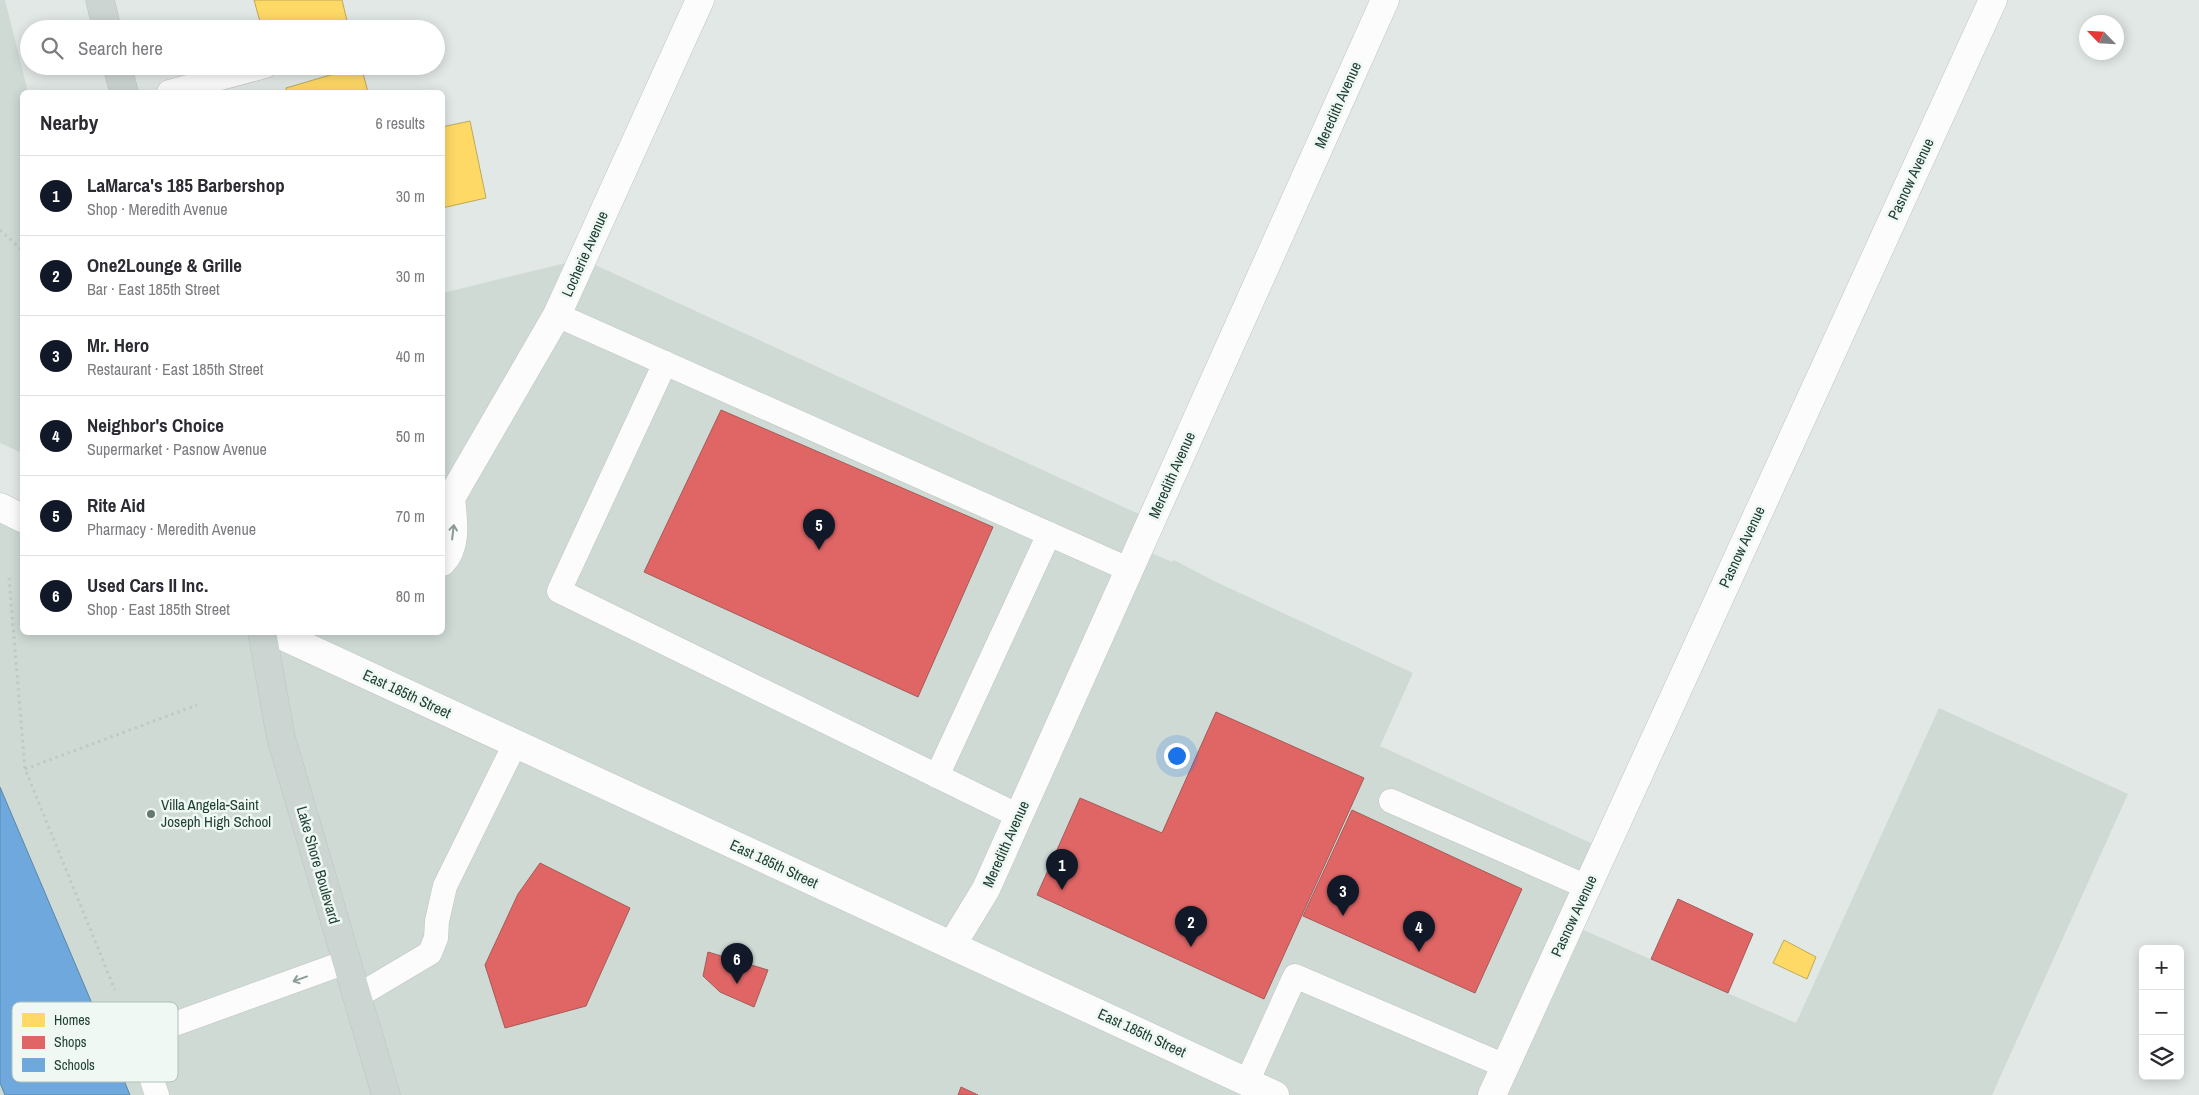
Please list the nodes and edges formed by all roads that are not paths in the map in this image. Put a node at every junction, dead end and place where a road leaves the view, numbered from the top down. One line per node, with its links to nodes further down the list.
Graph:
1 (100, 0): 5 (main road)
2 (700, 0): 10 (street, Locherie Avenue)
3 (1385, 0): 17 (street, Meredith Avenue)
4 (1993, 0): 24 (street, Pasnow Avenue)
5 (105, 20)
6 (119, 75): 8 (main road)
7 (232, 75): 9 (lane)
8 (123, 90)
9 (176, 90)
10 (557, 315): 11 (lane); 12 (street, Locherie Avenue)
11 (665, 363): 15 (lane); 21 (lane)
12 (447, 495): 16 (street, Locherie Avenue, one-way to 12)
13 (0, 507): 14 (street)
14 (20, 517)
15 (1049, 534): 17 (lane); 21 (lane)
16 (445, 559)
17 (1130, 570): 23 (street, Meredith Avenue)
18 (263, 635): 26 (main road, Lake Shore Boulevard)
19 (280, 635): 20 (street, East 185th Street)
20 (515, 744): 25 (street, East 185th Street); 27 (lane)
21 (937, 776): 23 (lane)
22 (1391, 801): 24 (lane)
23 (1019, 816): 25 (street, Meredith Avenue)
24 (1587, 887): 29 (street, Pasnow Avenue)
25 (952, 945): 31 (street, East 185th Street)
26 (346, 962): 27 (main road, Lake Shore Boulevard); 28 (lane, one-way to 28)
27 (356, 997): 33 (main road, Lake Shore Boulevard)
28 (178, 1023)
29 (1505, 1066): 31 (lane); 35 (street, Pasnow Avenue)
30 (153, 1082): 32 (lane, one-way to 32)
31 (1247, 1082): 34 (street, East 185th Street)
32 (158, 1095)
33 (386, 1095)
34 (1274, 1095)
35 (1492, 1095)

